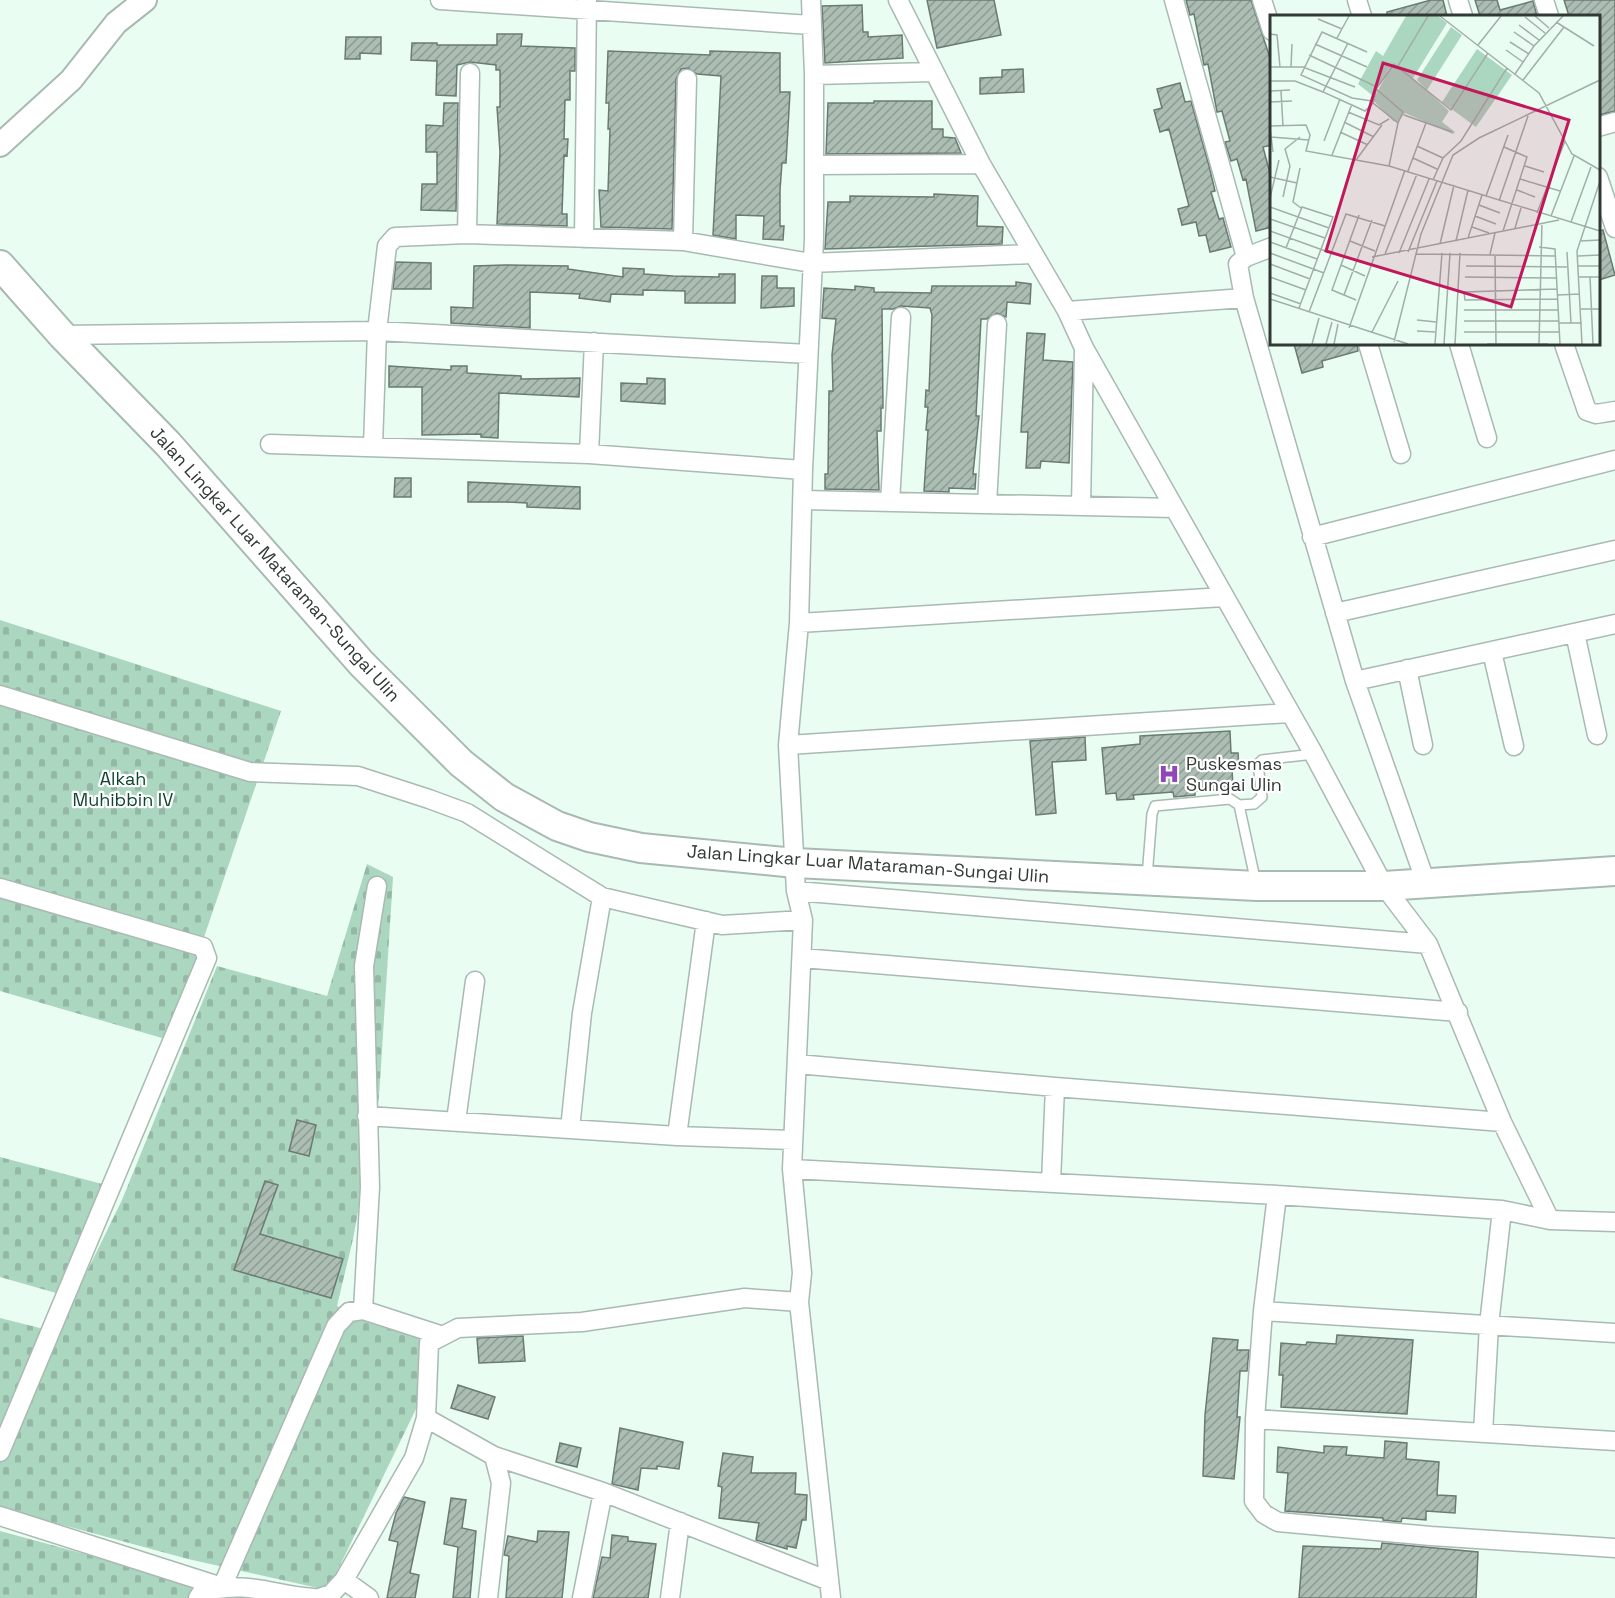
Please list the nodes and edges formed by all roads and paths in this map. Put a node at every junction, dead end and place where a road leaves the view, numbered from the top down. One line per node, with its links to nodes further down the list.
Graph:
1 (145, 0): 22 (street)
2 (440, 0): 10 (street)
3 (811, 0): 14 (street)
4 (898, 0): 16 (street)
5 (1174, 0): 32 (street)
6 (1262, 0): 15 (street)
7 (1357, 0): 11 (street)
8 (1458, 0): 12 (street)
9 (1544, 0): 13 (street)
10 (587, 5): 14 (street); 28 (street)
11 (1362, 15)
12 (1463, 15)
13 (1549, 15)
14 (811, 24): 18 (street)
15 (1270, 24)
16 (932, 72): 18 (street); 23 (street)
17 (470, 73): 27 (street)
18 (814, 75): 24 (street)
19 (687, 79): 29 (street)
20 (1615, 122): 21 (street)
21 (1600, 127)
22 (0, 145)
23 (981, 164): 24 (street); 31 (street)
24 (814, 165): 33 (street)
25 (1600, 180): 26 (street)
26 (1615, 228)
27 (467, 234): 28 (street); 39 (street)
28 (584, 238): 29 (street)
29 (682, 242): 33 (street)
30 (1270, 248): 32 (street)
31 (1032, 254): 33 (street); 36 (street)
32 (1246, 257): 35 (street)
33 (811, 263): 46 (street)
34 (0, 265): 40 (main road, Jalan Lingkar Luar Mataraman-Sungai Ulin)
35 (1244, 298): 36 (street); 60 (street)
36 (1067, 311): 45 (street)
37 (901, 317): 56 (street)
38 (997, 324): 57 (street)
39 (376, 331): 40 (street); 41 (street); 50 (street)
40 (62, 335): 78 (main road, Jalan Lingkar Luar Mataraman-Sungai Ulin)
41 (594, 342): 46 (street); 51 (street)
42 (1368, 345): 52 (street)
43 (1459, 345): 48 (street)
44 (1564, 345): 47 (street)
45 (1084, 348): 58 (street); 59 (street)
46 (808, 354): 54 (street)
47 (1615, 411)
48 (1487, 438)
49 (270, 444): 50 (street)
50 (373, 446): 51 (street)
51 (589, 454): 54 (street)
52 (1401, 454)
53 (1615, 460): 60 (street)
54 (803, 470): 55 (street)
55 (803, 500): 56 (street); 64 (street)
56 (890, 502): 57 (street)
57 (987, 504): 58 (street)
58 (1081, 506): 59 (street)
59 (1174, 508): 62 (street)
60 (1312, 537): 63 (street)
61 (1615, 550): 63 (street)
62 (1224, 597): 64 (street); 71 (street)
63 (1335, 613): 69 (street)
64 (799, 623): 73 (street)
65 (1615, 624): 66 (street)
66 (1575, 633): 67 (street); 72 (street)
67 (1492, 652): 68 (street); 75 (street)
68 (1407, 669): 69 (street); 74 (street)
69 (1355, 681): 81 (street)
70 (0, 695): 87 (street)
71 (1289, 712): 73 (street); 76 (street)
72 (1597, 735)
73 (788, 745): 78 (street)
74 (1423, 745)
75 (1514, 746)
76 (1312, 751): 77 (lane); 84 (street)
77 (1239, 805): 80 (lane); 83 (lane)
78 (795, 863): 80 (main road, Jalan Lingkar Luar Mataraman-Sungai Ulin); 86 (street)
79 (1615, 871): 81 (main road, Jalan Lingkar Luar Mataraman-Sungai Ulin)
80 (1147, 880): 83 (main road, Jalan Lingkar Luar Mataraman-Sungai Ulin)
81 (1426, 883): 84 (main road, Jalan Lingkar Luar Mataraman-Sungai Ulin)
82 (377, 886): 96 (street)
83 (1257, 886): 84 (main road, Jalan Lingkar Luar Mataraman-Sungai Ulin)
84 (1384, 886): 90 (street)
85 (0, 888): 118 (street)
86 (796, 891): 88 (street); 90 (street)
87 (602, 897): 89 (street); 99 (street)
88 (803, 920): 89 (street); 91 (street)
89 (706, 921): 100 (street)
90 (1428, 944): 93 (street)
91 (802, 958): 93 (street); 94 (street)
92 (475, 981): 97 (street)
93 (1458, 1012): 98 (street)
94 (797, 1064): 95 (street); 101 (street)
95 (1055, 1087): 98 (street); 103 (street)
96 (367, 1116): 97 (street); 109 (street)
97 (456, 1121): 99 (street)
98 (1502, 1122): 106 (street)
99 (570, 1129): 100 (street)
100 (677, 1136): 101 (street)
101 (793, 1140): 102 (street)
102 (792, 1169): 103 (street); 108 (street)
103 (1051, 1182): 104 (street)
104 (1277, 1195): 105 (street); 110 (street)
105 (1502, 1210): 106 (street); 111 (street)
106 (1551, 1220): 107 (street)
107 (1615, 1222)
108 (799, 1302): 113 (street); 126 (street)
109 (363, 1310): 113 (street); 125 (street)
110 (1263, 1311): 111 (street); 115 (street)
111 (1489, 1325): 112 (street); 116 (street)
112 (1615, 1333)
113 (440, 1335): 114 (street)
114 (426, 1418): 119 (street); 124 (street)
115 (1256, 1419): 116 (street); 123 (street)
116 (1483, 1433): 117 (street)
117 (1615, 1441)
118 (0, 1452)
119 (495, 1456): 120 (street); 130 (street)
120 (603, 1491): 122 (street); 131 (street)
121 (0, 1516): 125 (street)
122 (680, 1522): 126 (street); 132 (street)
123 (1615, 1548)
124 (344, 1580): 127 (street); 129 (street)
125 (222, 1587): 127 (street); 128 (street)
126 (830, 1589)
127 (324, 1597)
128 (198, 1598)
129 (369, 1598)
130 (488, 1598)
131 (582, 1598)
132 (670, 1598)

